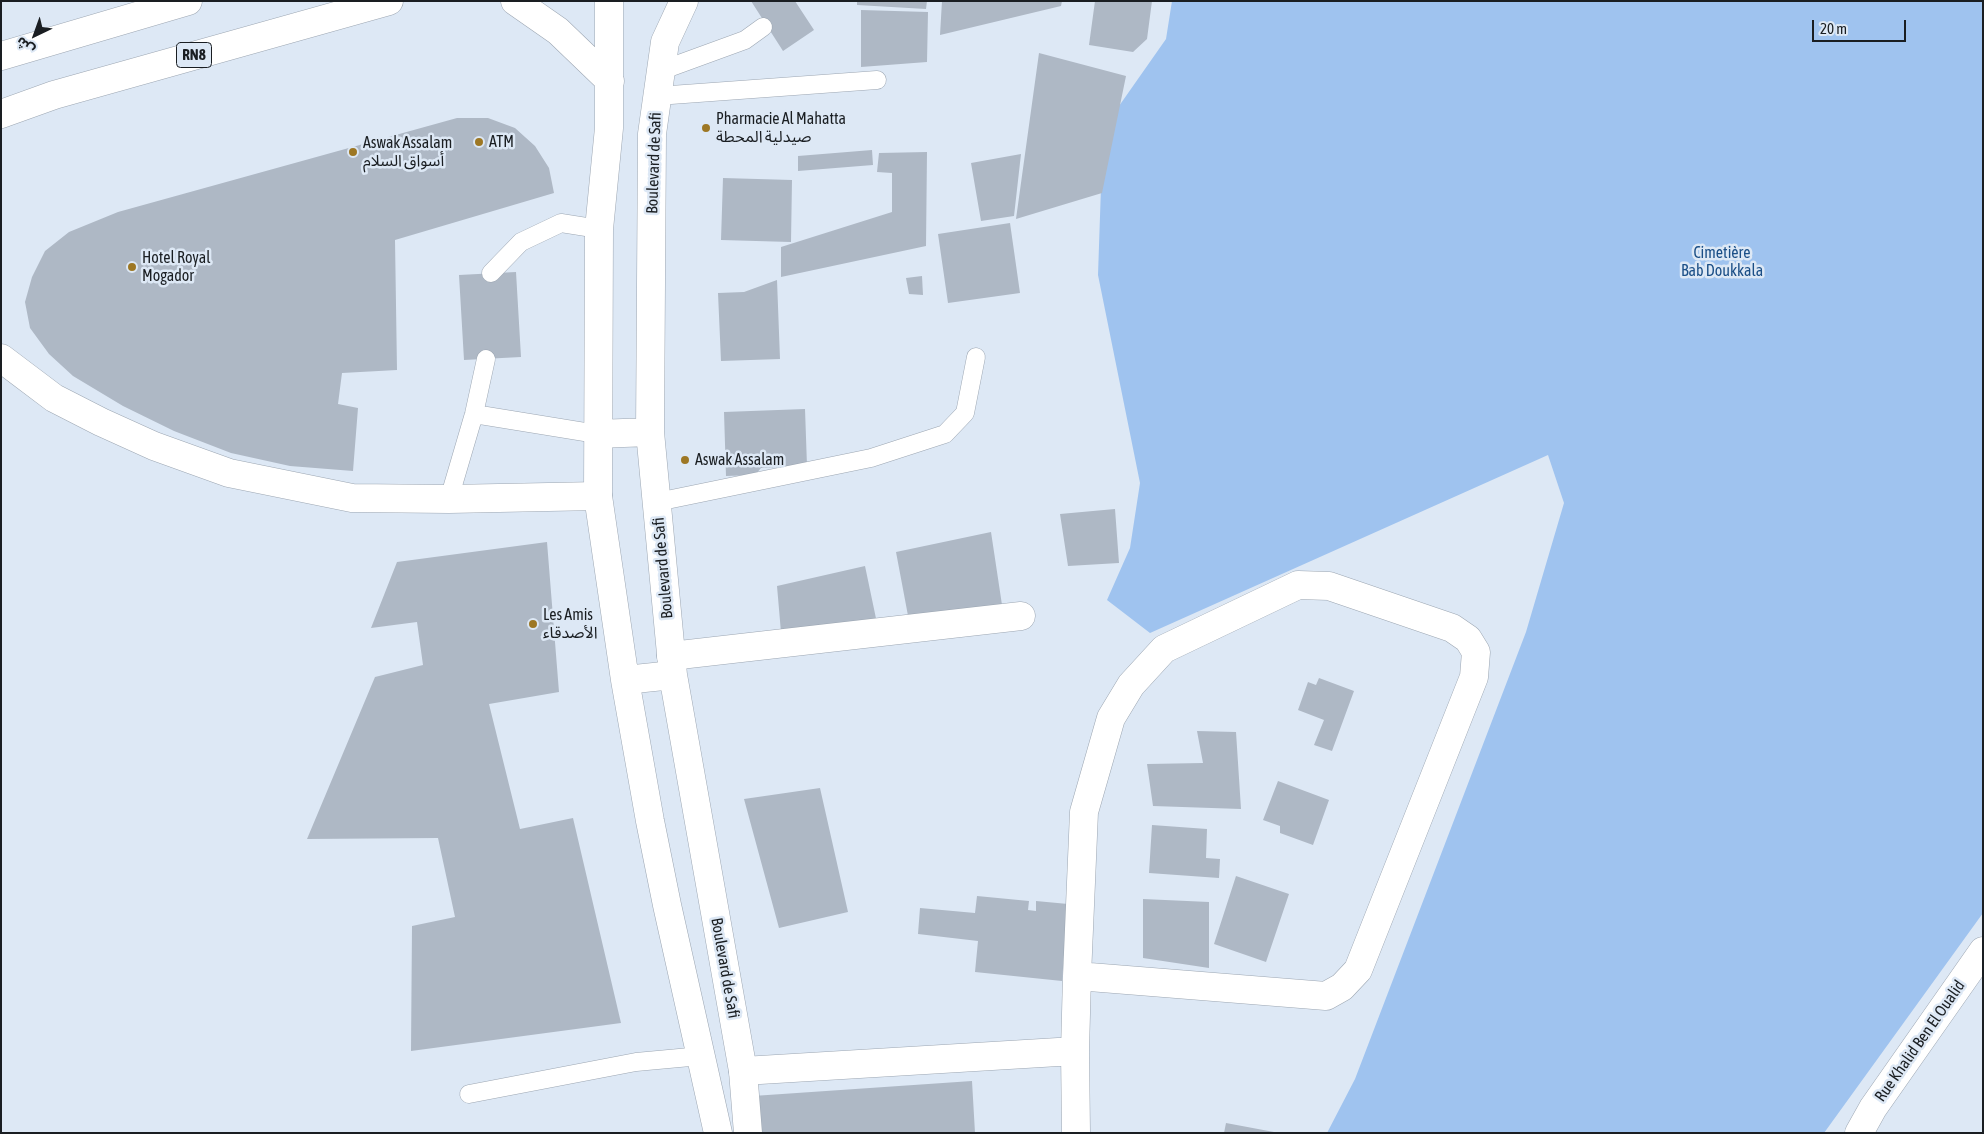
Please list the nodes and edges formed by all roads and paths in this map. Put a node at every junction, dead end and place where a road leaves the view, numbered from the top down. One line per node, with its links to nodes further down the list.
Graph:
1 (188, 1): 7 (main road)
2 (389, 1): 11 (main road, RN8)
3 (515, 1): 9 (main road)
4 (609, 1): 9 (main road)
5 (684, 1): 10 (main road, Boulevard de Safi)
6 (763, 27): 10 (lane)
7 (1, 56)
8 (877, 80): 10 (lane)
9 (610, 81): 12 (main road)
10 (658, 84): 18 (main road, Boulevard de Safi)
11 (1, 114)
12 (600, 229): 13 (lane); 19 (main road)
13 (491, 273)
14 (976, 357): 22 (lane)
15 (1, 358): 21 (main road)
16 (486, 359): 17 (lane)
17 (474, 414): 19 (lane); 21 (lane)
18 (650, 432): 19 (main road); 22 (main road, Boulevard de Safi)
19 (597, 434): 20 (main road)
20 (598, 496): 21 (main road); 25 (main road)
21 (449, 499)
22 (657, 502): 24 (main road, Boulevard de Safi)
23 (1021, 616): 24 (main road)
24 (672, 666): 25 (main road); 30 (main road, Boulevard de Safi)
25 (625, 680): 29 (main road)
26 (1981, 957): 35 (main road, Rue Khalid Ben El Oualid)
27 (1077, 976): 27 (main road); 28 (main road)
28 (1075, 1051): 30 (main road); 34 (main road)
29 (701, 1056): 31 (lane); 32 (main road)
30 (743, 1071): 33 (main road, Boulevard de Safi)
31 (469, 1094)
32 (718, 1133)
33 (748, 1133)
34 (1076, 1133)
35 (1859, 1133)

